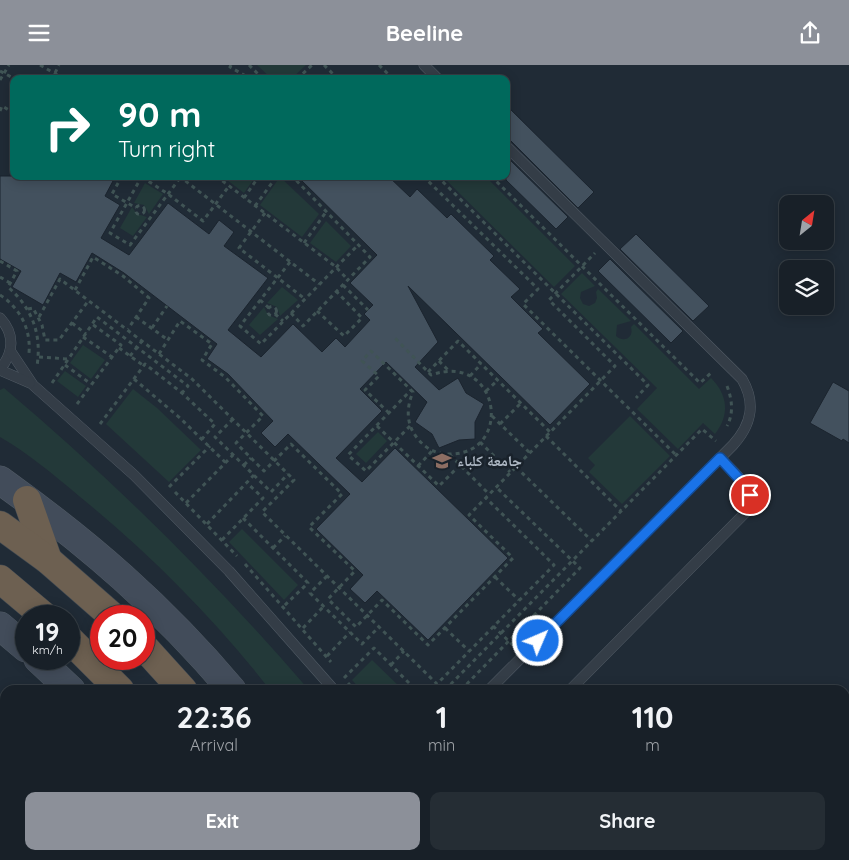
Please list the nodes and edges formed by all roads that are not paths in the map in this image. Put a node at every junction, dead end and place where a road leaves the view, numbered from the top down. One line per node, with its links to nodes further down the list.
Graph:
1 (424, 65): 2 (lane)
2 (434, 75)
3 (510, 150): 8 (lane)
4 (0, 318): 5 (lane)
5 (11, 353): 6 (lane); 7 (lane)
6 (0, 370): 7 (lane)
7 (33, 385): 25 (lane)
8 (720, 458): 26 (lane); 27 (lane)
9 (0, 480): 10 (street)
10 (28, 500): 12 (highway); 24 (street)
11 (0, 525): 12 (highway)
12 (48, 560): 15 (highway)
13 (0, 579): 14 (highway)
14 (31, 605)
15 (99, 605)
16 (0, 626): 17 (street)
17 (15, 639)
18 (80, 650): 22 (highway)
19 (155, 659): 23 (highway)
20 (50, 670): 21 (street)
21 (66, 685)
22 (115, 685)
23 (178, 685)
24 (228, 685)
25 (330, 685)
26 (494, 685)
27 (575, 685)

